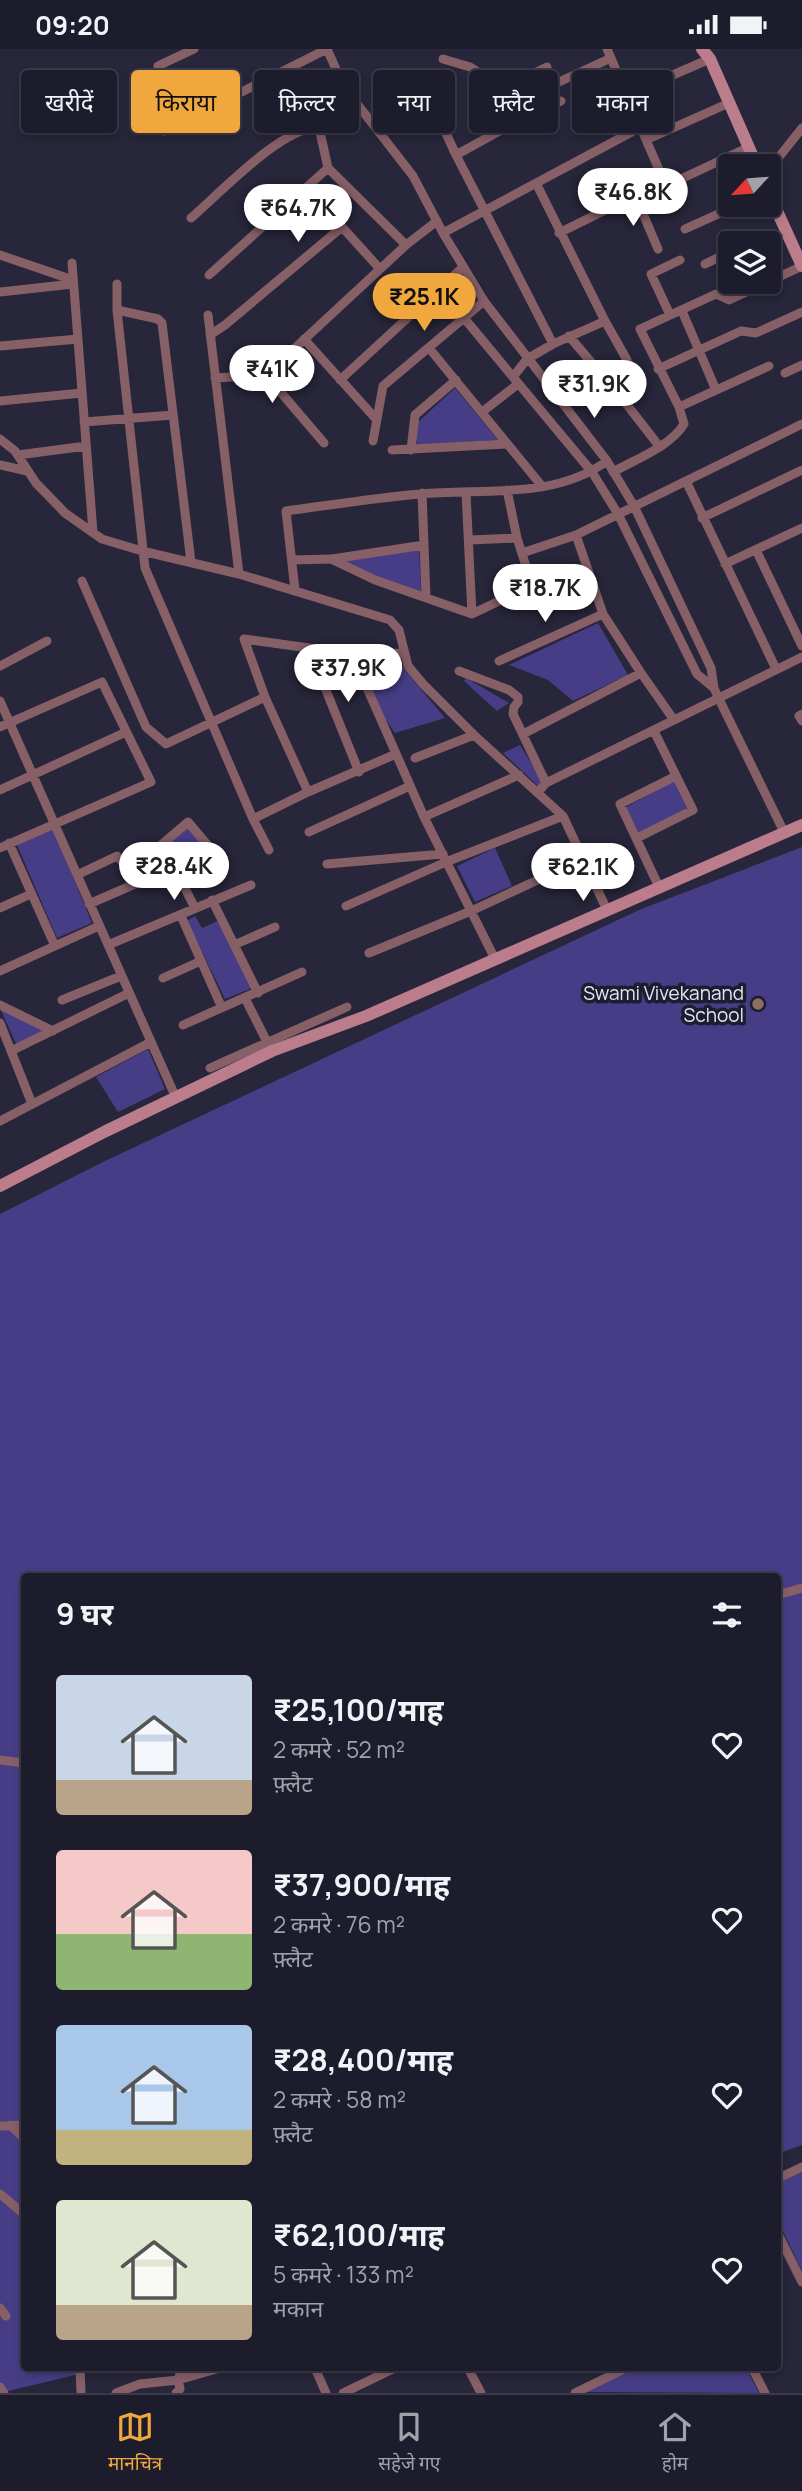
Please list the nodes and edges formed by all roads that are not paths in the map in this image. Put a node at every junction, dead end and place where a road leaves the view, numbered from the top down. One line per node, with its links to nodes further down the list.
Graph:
1 (194, 49): 7 (street)
2 (327, 49): 12 (street); 36 (street)
3 (703, 53): 10 (street); 15 (street)
4 (609, 54): 11 (street)
5 (443, 59): 8 (street)
6 (547, 67): 9 (street)
7 (160, 70)
8 (477, 70)
9 (541, 70)
10 (672, 70)
11 (559, 82)
12 (240, 93)
13 (561, 101): 14 (street)
14 (558, 102)
15 (727, 104): 21 (street); 22 (street)
16 (802, 128): 26 (street)
17 (446, 133): 25 (street)
18 (496, 133): 25 (street)
19 (630, 133): 29 (street)
20 (643, 133): 21 (street)
21 (646, 140): 28 (street)
22 (746, 149): 23 (street); 24 (street); 28 (street)
23 (747, 154)
24 (749, 154)
25 (456, 155): 31 (street)
26 (781, 155)
27 (328, 168): 35 (street); 40 (street); 50 (street)
28 (664, 181): 30 (street)
29 (536, 183): 31 (street); 39 (street)
30 (635, 195): 39 (street); 41 (street)
31 (484, 210): 38 (street); 68 (street)
32 (718, 214): 37 (street)
33 (775, 217): 49 (street)
34 (779, 217): 49 (street)
35 (191, 218)
36 (436, 221): 38 (street); 40 (street)
37 (685, 229)
38 (443, 233): 47 (street)
39 (559, 233): 63 (street)
40 (405, 245): 48 (street)
41 (659, 249)
42 (0, 255): 52 (street)
43 (718, 258): 46 (street)
44 (680, 260): 61 (street)
45 (72, 263): 52 (street)
46 (705, 264)
47 (463, 267): 56 (street); 79 (street)
48 (380, 269): 64 (street); 67 (street)
49 (801, 269): 51 (street)
50 (209, 275)
51 (781, 277)
52 (73, 282): 54 (street); 66 (street)
53 (117, 284): 57 (street)
54 (0, 292)
55 (738, 294): 58 (street)
56 (484, 302): 62 (street); 72 (street)
57 (117, 310): 88 (street); 89 (street)
58 (682, 311): 61 (street); 71 (street)
59 (802, 312): 71 (street)
60 (208, 315): 64 (street)
61 (670, 315): 75 (street)
62 (464, 318): 70 (street); 81 (street)
63 (605, 321): 65 (street); 85 (street)
64 (210, 335): 78 (street)
65 (569, 336): 68 (street); 85 (street)
66 (78, 339): 69 (street); 83 (street)
67 (304, 339): 77 (street); 79 (street)
68 (553, 344): 72 (street)
69 (0, 346)
70 (429, 348): 80 (street); 90 (street)
71 (698, 350): 75 (street); 82 (street)
72 (527, 359): 81 (street); 102 (street)
73 (802, 365): 76 (street)
74 (769, 366): 82 (street)
75 (658, 369): 86 (street)
76 (785, 373)
77 (266, 375): 78 (street); 95 (street)
78 (215, 378): 129 (street)
79 (340, 380): 90 (street)
80 (456, 380): 87 (street); 100 (street)
81 (516, 381): 87 (street); 107 (street)
82 (716, 390): 86 (street)
83 (82, 393): 84 (street); 91 (street)
84 (0, 401)
85 (624, 401): 98 (street)
86 (679, 407): 98 (street)
87 (482, 412): 96 (street)
88 (173, 415): 89 (street); 127 (street)
89 (130, 418): 91 (street); 123 (street)
90 (376, 419): 94 (street)
91 (84, 422): 97 (street)
92 (802, 424): 108 (street)
93 (0, 439): 101 (street)
94 (373, 441)
95 (324, 443)
96 (507, 444): 100 (street); 109 (street)
97 (86, 446): 101 (street); 117 (street)
98 (659, 446): 106 (street)
99 (391, 450): 100 (street)
100 (411, 450)
101 (18, 455): 105 (street)
102 (607, 461): 106 (street); 107 (street)
103 (1, 466): 105 (street)
104 (802, 470): 115 (street)
105 (27, 471): 117 (street)
106 (613, 471): 113 (street)
107 (592, 472): 109 (street); 114 (street)
108 (686, 481): 113 (street); 115 (street)
109 (541, 485): 110 (street)
110 (506, 490): 112 (street); 119 (street)
111 (422, 493): 112 (street); 121 (street); 126 (street)
112 (466, 493): 120 (street)
113 (634, 506): 114 (street); 146 (street)
114 (618, 513): 118 (street); 146 (street)
115 (702, 517): 128 (street)
116 (802, 528): 122 (street)
117 (93, 532): 123 (street)
118 (576, 535): 124 (street); 134 (street)
119 (517, 538): 120 (street); 124 (street)
120 (470, 540): 133 (street)
121 (424, 545): 125 (street); 132 (street)
122 (756, 550): 128 (street); 136 (street)
123 (142, 551): 127 (street); 154 (street)
124 (522, 553): 133 (street)
125 (331, 559): 126 (street); 132 (street)
126 (292, 560): 131 (street)
127 (191, 562): 129 (street)
128 (725, 564): 143 (street)
129 (239, 574): 131 (street)
130 (82, 581): 154 (street)
131 (295, 590): 138 (street)
132 (426, 597): 133 (street)
133 (472, 614)
134 (603, 614): 141 (street); 145 (street)
135 (47, 641): 142 (street)
136 (802, 646)
137 (309, 648): 139 (street); 147 (street); 162 (street)
138 (404, 653): 139 (street); 159 (street)
139 (352, 654): 160 (street)
140 (802, 657): 143 (street)
141 (499, 661)
142 (0, 666)
143 (776, 669): 148 (street)
144 (459, 671): 158 (street)
145 (640, 674): 151 (street); 158 (street)
146 (714, 688): 148 (street)
147 (265, 697): 154 (street); 169 (street)
148 (719, 699): 151 (street); 177 (street)
149 (0, 701): 153 (street)
150 (802, 714): 152 (street)
151 (674, 720): 156 (street)
152 (802, 721)
153 (10, 722): 155 (street); 157 (street); 163 (street)
154 (211, 724): 173 (street)
155 (0, 727)
156 (654, 731): 165 (street); 166 (street)
157 (125, 732): 163 (street); 174 (street)
158 (523, 734): 166 (street)
159 (474, 735): 161 (street); 164 (street)
160 (396, 754): 162 (street); 167 (street)
161 (415, 758)
162 (359, 772): 169 (street)
163 (34, 775): 168 (street); 174 (street)
164 (519, 775): 170 (street); 172 (street)
165 (676, 776): 178 (street); 178 (street)
166 (547, 783): 170 (street)
167 (410, 786): 172 (street); 176 (street)
168 (0, 790)
169 (308, 792): 173 (street)
170 (538, 792): 171 (street)
171 (562, 815): 181 (street); 182 (street)
172 (424, 817): 181 (street)
173 (253, 820): 180 (street)
174 (55, 823): 179 (street); 186 (street)
175 (802, 825): 177 (street)
176 (309, 832)
177 (784, 832): 189 (street)
178 (637, 838): 189 (street)
179 (4, 846): 190 (street)
180 (269, 850)
181 (444, 858): 183 (street); 193 (street); 197 (street)
182 (585, 858): 196 (street); 197 (street)
183 (327, 864)
184 (174, 867): 185 (street); 187 (street); 195 (street)
185 (132, 870): 186 (street); 187 (street)
186 (77, 875): 192 (street)
187 (141, 880): 192 (street)
188 (251, 885): 191 (street)
189 (659, 887): 196 (street)
190 (31, 894): 194 (street); 202 (street)
191 (212, 900): 195 (street); 201 (street)
192 (89, 904): 199 (street)
193 (346, 907)
194 (0, 908)
195 (195, 908): 198 (street)
196 (607, 910): 205 (street)
197 (471, 911): 204 (street); 205 (street)
198 (181, 916): 203 (street); 206 (street)
199 (99, 926): 202 (street); 203 (street)
200 (275, 927): 201 (street)
201 (234, 945): 212 (street)
202 (55, 946): 207 (street)
203 (108, 946): 209 (street)
204 (369, 953)
205 (495, 959): 222 (street)
206 (201, 961): 210 (street); 217 (street)
207 (0, 971)
208 (302, 972): 212 (street)
209 (121, 976): 211 (street); 214 (street)
210 (163, 978)
211 (129, 993): 220 (street); 221 (street)
212 (258, 993): 213 (street)
213 (245, 998): 217 (street); 222 (street)
214 (62, 1000)
215 (0, 1005): 220 (street)
216 (347, 1007): 222 (street)
217 (222, 1008): 219 (street)
218 (0, 1023): 223 (street)
219 (183, 1025)
220 (53, 1031): 223 (street)
221 (151, 1042): 225 (street); 226 (street)
222 (269, 1047): 224 (street); 225 (street)
223 (12, 1051): 226 (street)
224 (210, 1068)
225 (176, 1098): 228 (street)
226 (32, 1104): 227 (street)
227 (0, 1121)
228 (0, 1186)
229 (802, 1588): 230 (street)
230 (781, 1594)
231 (0, 1760): 232 (street)
232 (21, 1763)
233 (10, 2125): 234 (street); 235 (street); 236 (street)
234 (21, 2125)
235 (0, 2126)
236 (21, 2135)
237 (802, 2167): 238 (street)
238 (781, 2177)
239 (0, 2194): 240 (street)
240 (21, 2212)
241 (781, 2240): 242 (street)
242 (801, 2279)
243 (80, 2371): 255 (street)
244 (181, 2371): 251 (street)
245 (210, 2371): 251 (street)
246 (315, 2371): 258 (street)
247 (389, 2371): 259 (street)
248 (470, 2371): 260 (street)
249 (620, 2371): 253 (street)
250 (754, 2371): 261 (street)
251 (178, 2381): 256 (street); 257 (street)
252 (0, 2387): 254 (street)
253 (581, 2392)
254 (4, 2393)
255 (81, 2393)
256 (116, 2393)
257 (176, 2393)
258 (326, 2393)
259 (344, 2393)
260 (481, 2393)
261 (765, 2393)

